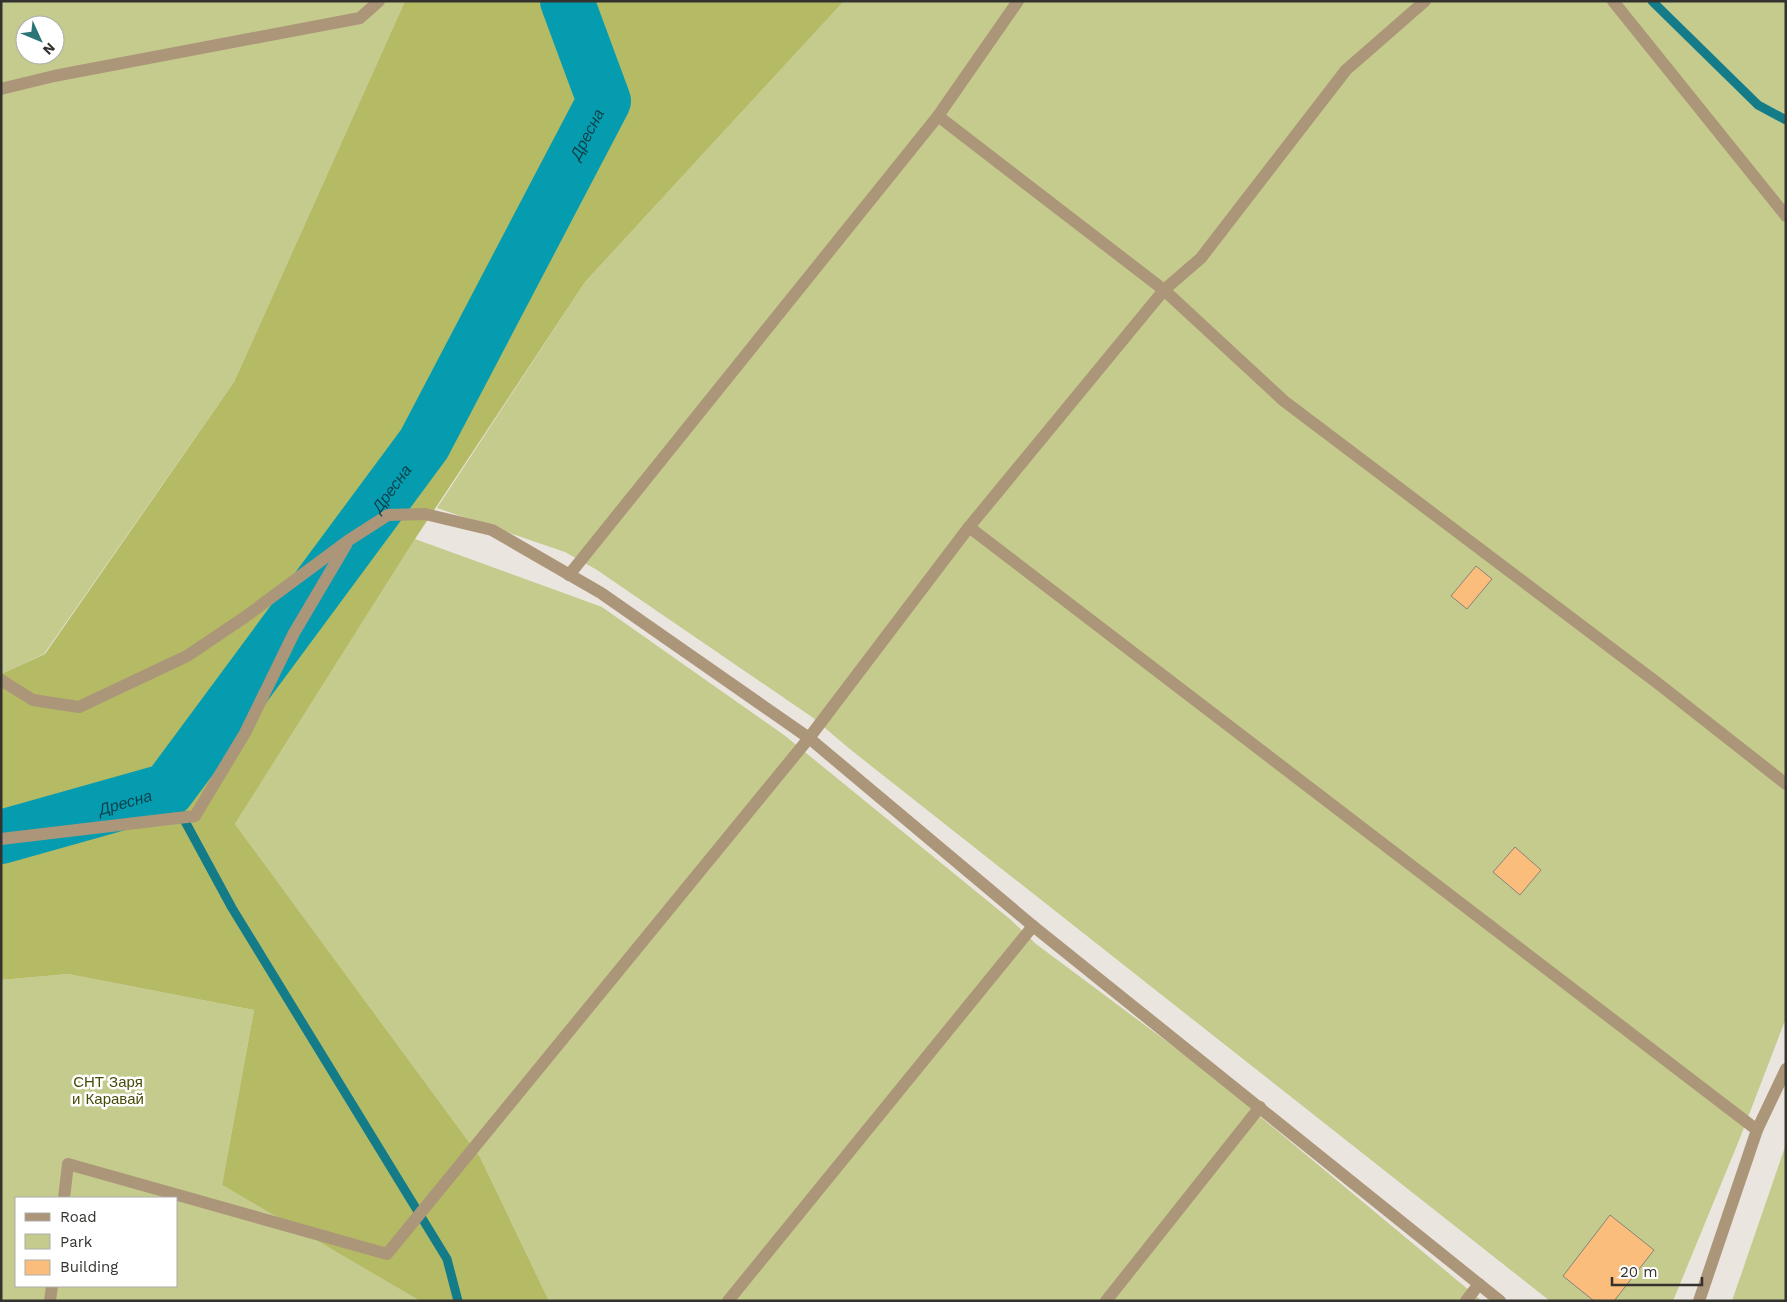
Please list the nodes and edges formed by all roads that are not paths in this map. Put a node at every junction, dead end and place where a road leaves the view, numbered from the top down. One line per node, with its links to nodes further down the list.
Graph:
1 (379, 1): 5 (street)
2 (1018, 1): 6 (street)
3 (1425, 1): 8 (street)
4 (1613, 1): 7 (street)
5 (1, 88)
6 (938, 116): 8 (street); 11 (street)
7 (1786, 216)
8 (1164, 290): 9 (street); 14 (street)
9 (969, 528): 13 (street); 19 (street)
10 (349, 541): 11 (street); 12 (street); 15 (street)
11 (569, 574): 13 (street)
12 (1, 680)
13 (809, 738): 16 (street); 20 (street)
14 (1786, 784)
15 (1, 839)
16 (1033, 926): 18 (street); 24 (street)
17 (1786, 1069): 19 (street)
18 (1260, 1107): 21 (street); 25 (street)
19 (1757, 1130): 28 (street)
20 (64, 1197)
21 (1479, 1284): 26 (street); 27 (street)
22 (52, 1287): 23 (street)
23 (50, 1301)
24 (728, 1301)
25 (1106, 1301)
26 (1466, 1301)
27 (1500, 1301)
28 (1699, 1301)

